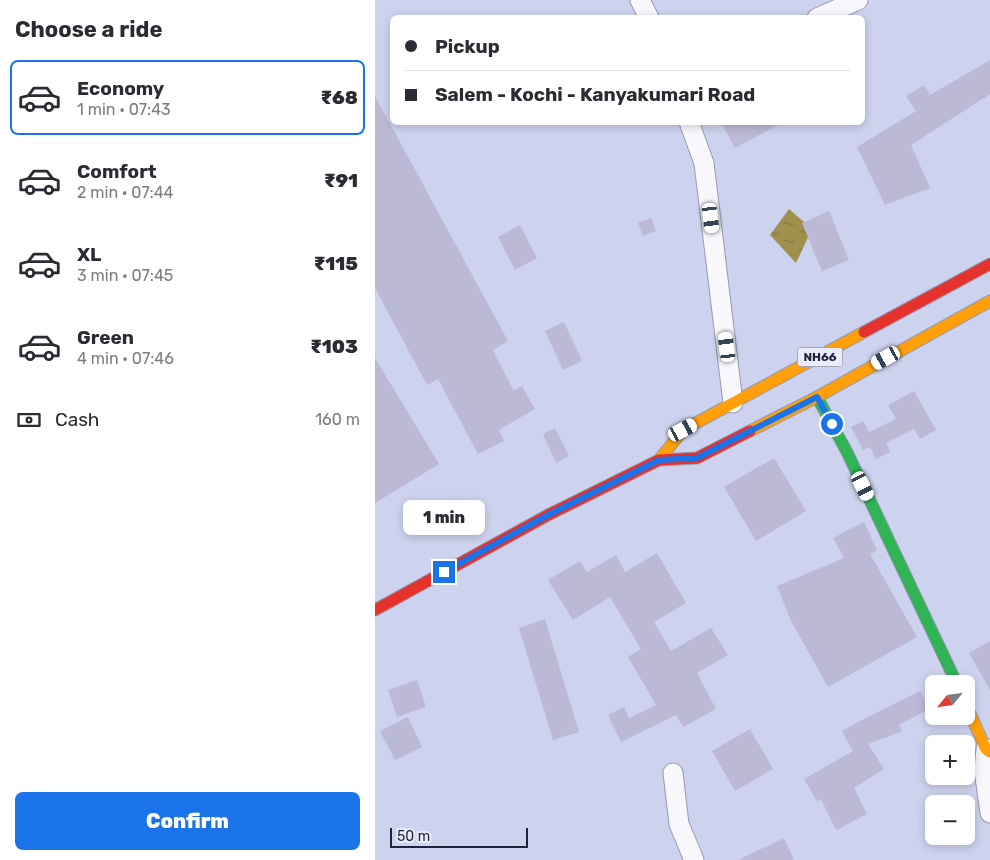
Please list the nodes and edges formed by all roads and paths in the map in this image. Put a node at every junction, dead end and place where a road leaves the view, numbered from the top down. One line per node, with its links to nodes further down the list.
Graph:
1 (640, 0): 3 (street)
2 (858, 0): 4 (street)
3 (648, 15)
4 (824, 15)
5 (690, 125): 9 (street)
6 (990, 264): 9 (main road, NH66)
7 (990, 301): 8 (main road, NH66)
8 (817, 397): 10 (main road, NH66); 12 (main road)
9 (733, 403): 10 (main road, NH66)
10 (659, 460): 11 (main road, NH66)
11 (375, 610)
12 (953, 675)
13 (975, 723): 14 (main road)
14 (988, 750): 15 (street)
15 (987, 769): 17 (street)
16 (673, 773): 18 (street)
17 (990, 813)
18 (694, 860)

